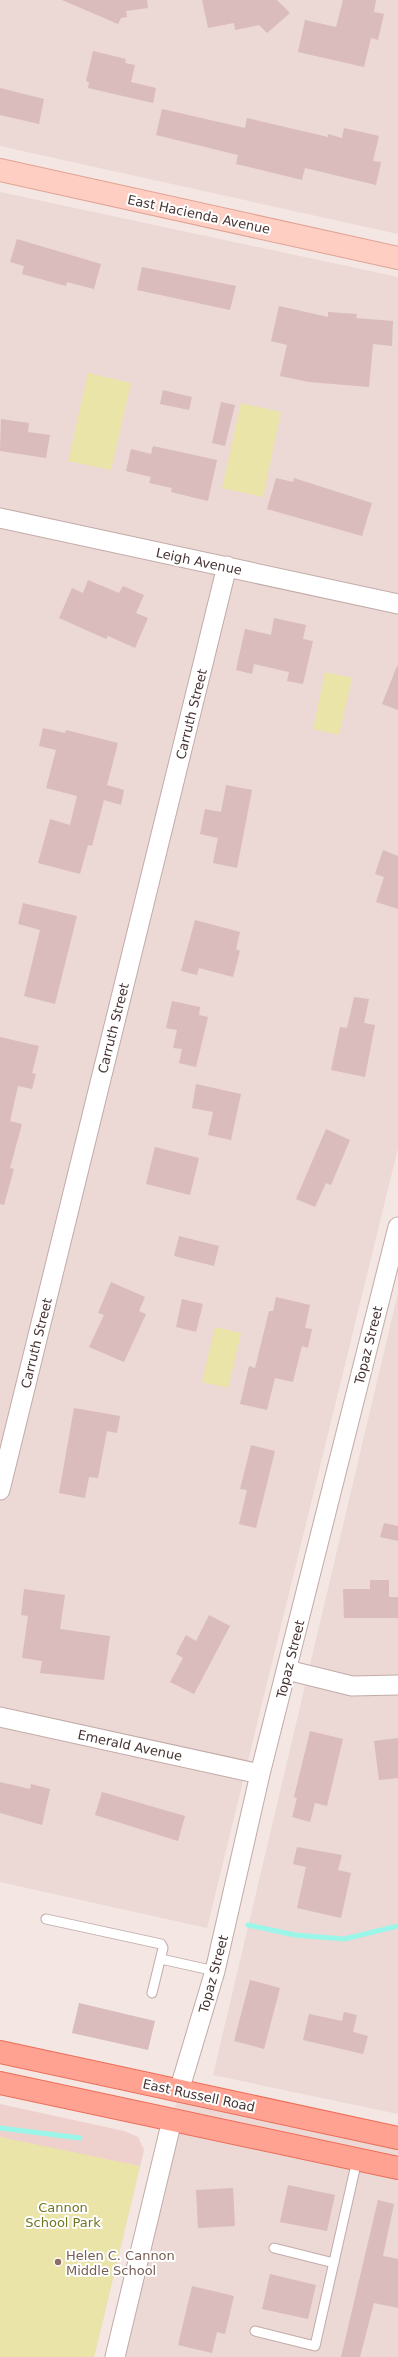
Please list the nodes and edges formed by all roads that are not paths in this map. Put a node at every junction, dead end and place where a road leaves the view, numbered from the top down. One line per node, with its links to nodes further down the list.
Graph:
1 (0, 170): 2 (main road, East Hacienda Avenue)
2 (398, 258)
3 (0, 518): 4 (street, Leigh Avenue)
4 (227, 566): 5 (street, Leigh Avenue); 7 (street, Carruth Street)
5 (398, 604)
6 (398, 1227): 8 (street, Topaz Street)
7 (0, 1490)
8 (287, 1670): 9 (street); 11 (street, Topaz Street)
9 (398, 1685)
10 (0, 1717): 11 (street, Emerald Avenue)
11 (260, 1774): 14 (street, Topaz Street)
12 (46, 1919): 13 (lane)
13 (161, 1959): 14 (lane); 15 (lane)
14 (215, 1971): 18 (street, Topaz Street)
15 (152, 1993)
16 (0, 2052): 18 (main road, East Russell Road)
17 (0, 2083): 19 (main road)
18 (179, 2091): 20 (main road, East Russell Road)
19 (172, 2120): 20 (main road); 22 (main road); 27 (street)
20 (364, 2131): 21 (main road, East Russell Road)
21 (398, 2138)
22 (357, 2160): 23 (main road); 25 (lane)
23 (398, 2168)
24 (274, 2248): 25 (lane)
25 (334, 2263): 26 (lane)
26 (255, 2331)
27 (115, 2357)

